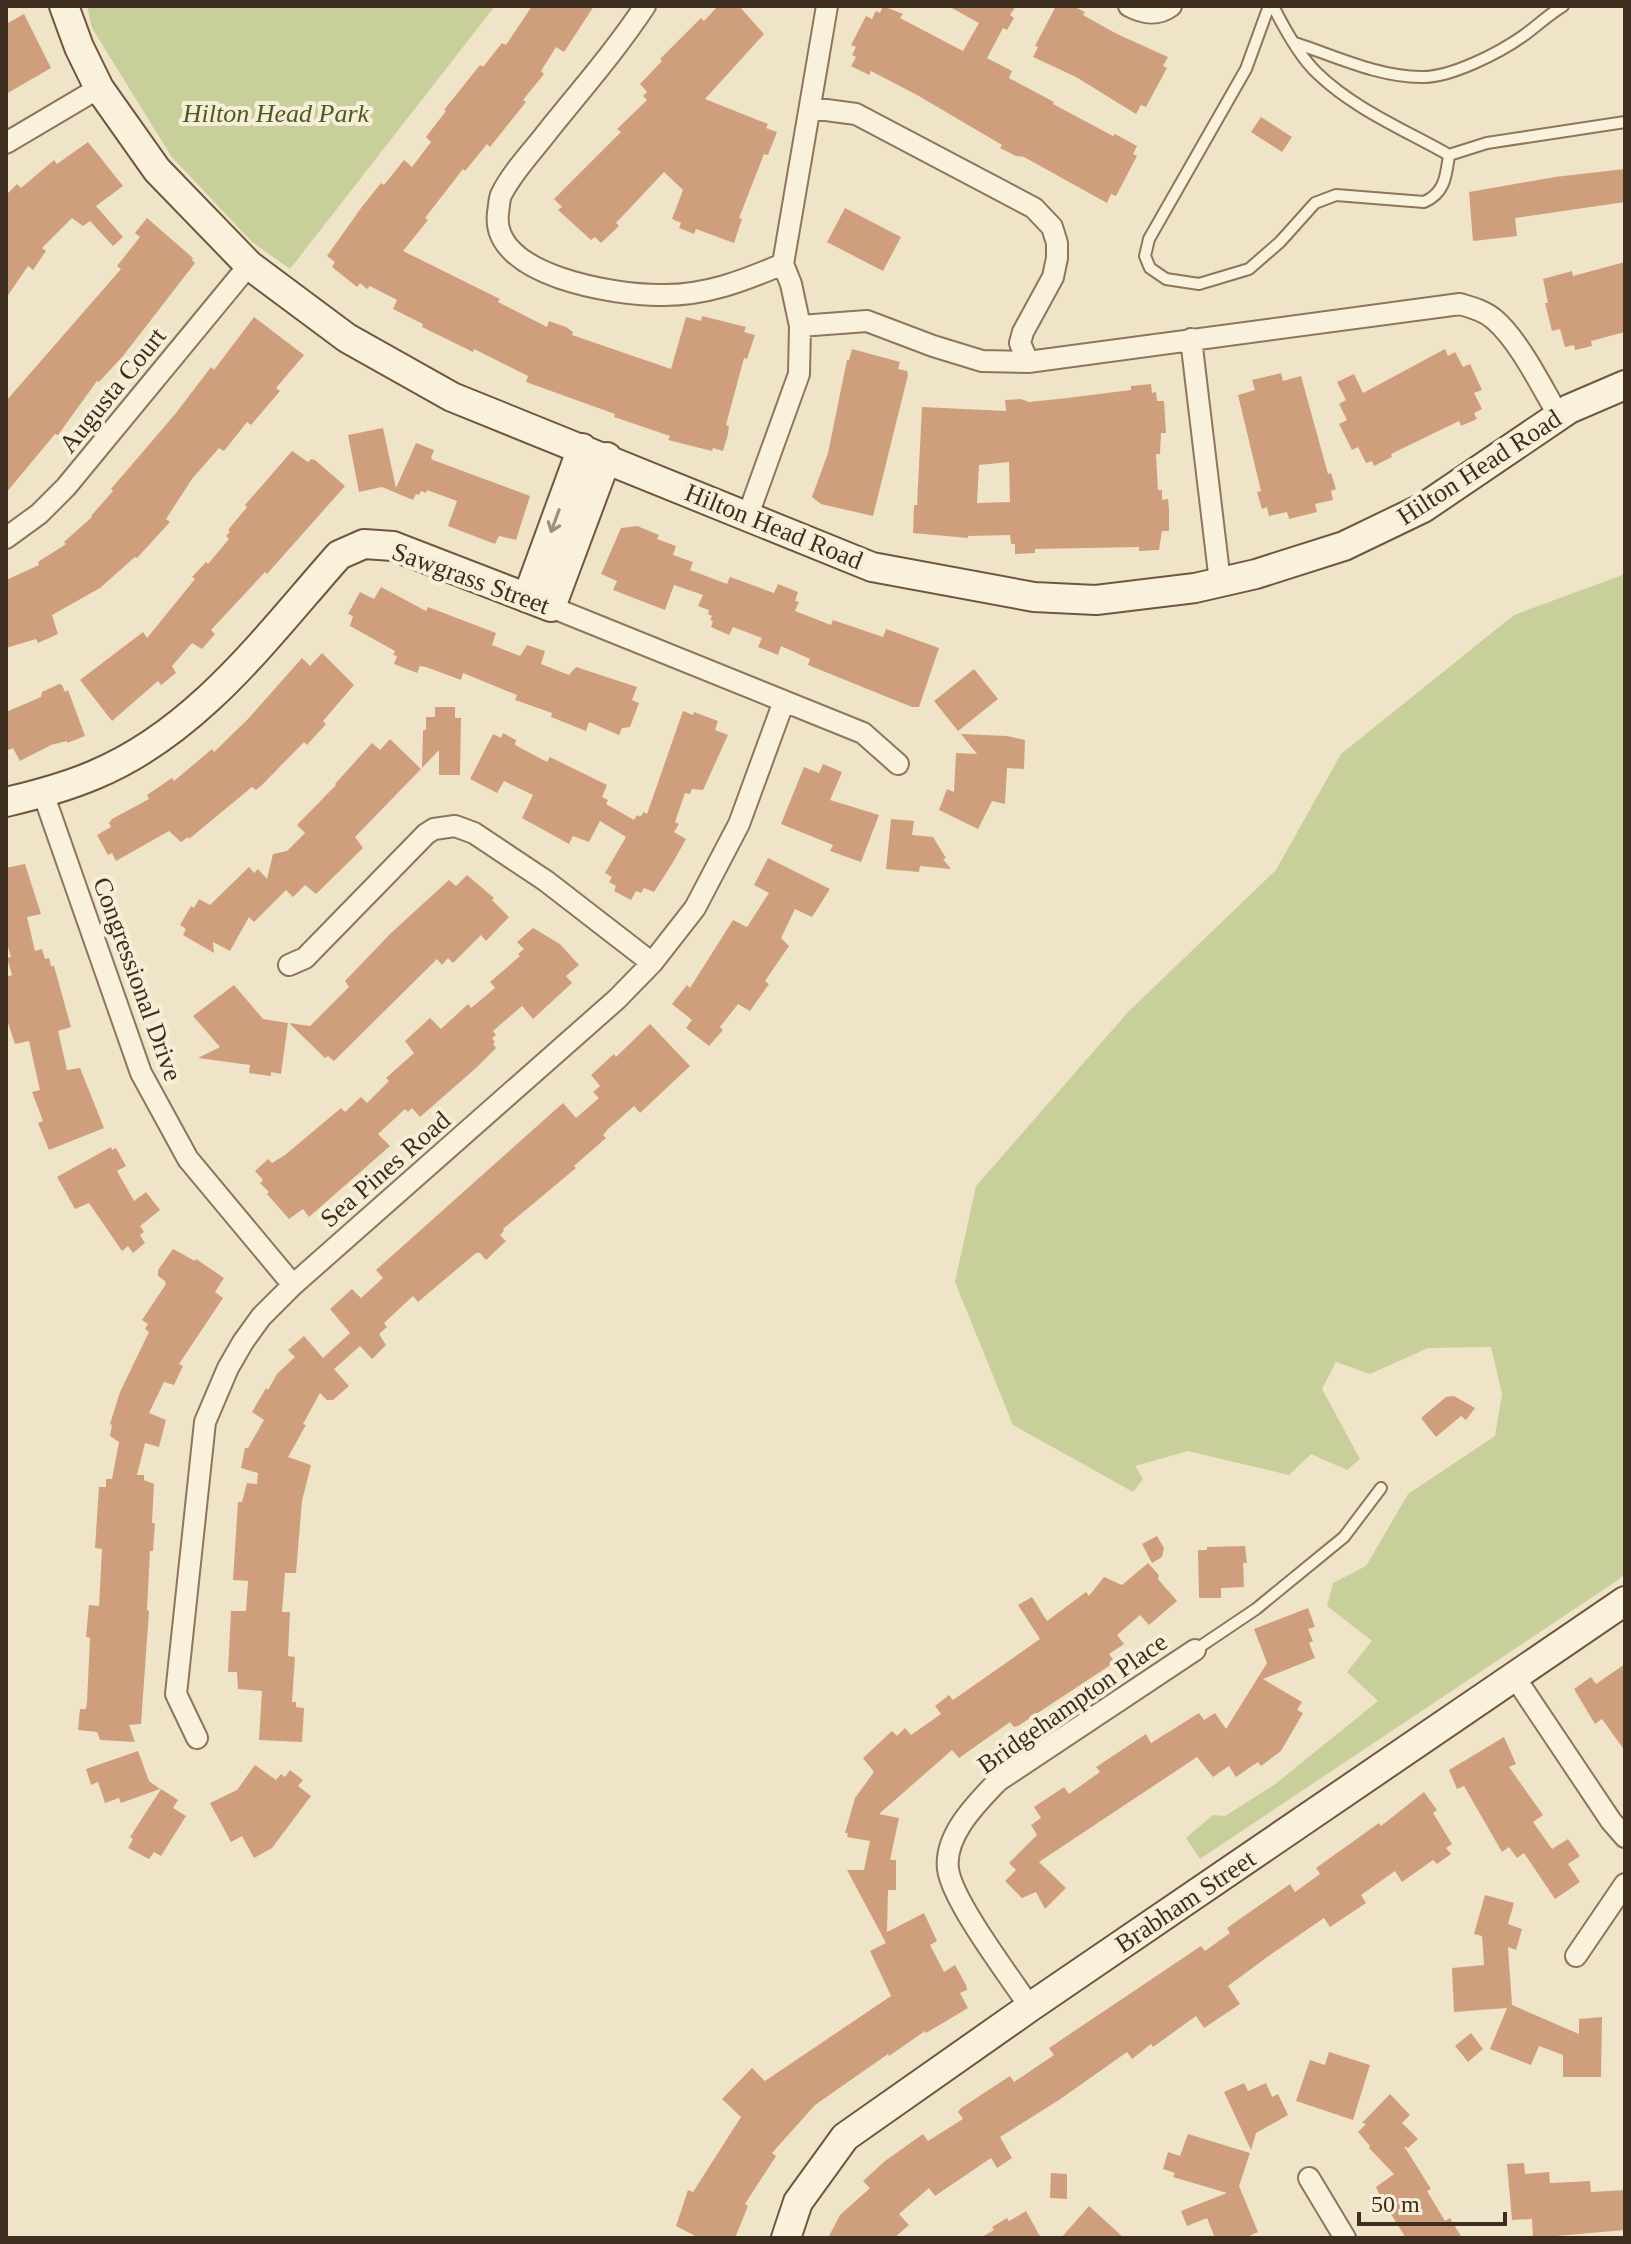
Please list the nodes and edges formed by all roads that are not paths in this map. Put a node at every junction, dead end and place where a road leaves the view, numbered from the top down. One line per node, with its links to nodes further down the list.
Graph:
1 (64, 6): 9 (street, Hilton Head Road)
2 (645, 6): 14 (street)
3 (827, 6): 10 (street)
4 (1129, 6): 5 (street)
5 (1171, 6)
6 (1271, 6): 8 (lane); 13 (lane)
7 (1563, 6): 8 (lane)
8 (1295, 43): 13 (lane)
9 (99, 88): 12 (street); 15 (street, Hilton Head Road)
10 (811, 108): 14 (street); 18 (street)
11 (1625, 122): 13 (lane)
12 (6, 143)
13 (1449, 155)
14 (783, 264): 16 (street)
15 (249, 265): 21 (street, Hilton Head Road); 23 (street, Augusta Court)
16 (800, 326): 18 (street); 22 (street)
17 (1191, 339): 18 (street); 20 (street); 24 (street)
18 (1028, 362)
19 (1625, 385): 20 (street, Hilton Head Road)
20 (1559, 416): 24 (street, Hilton Head Road)
21 (594, 452): 22 (street, Hilton Head Road); 25 (street)
22 (748, 515): 24 (street, Hilton Head Road)
23 (6, 538)
24 (1220, 582)
25 (539, 602): 26 (street, Sawgrass Street); 28 (street, Sawgrass Street)
26 (784, 701): 27 (street, Sawgrass Street); 30 (street, Sea Pines Road)
27 (898, 764)
28 (43, 793): 29 (street, Sawgrass Street); 32 (street, Congressional Drive)
29 (6, 802)
30 (652, 963): 31 (street); 32 (street, Sea Pines Road)
31 (289, 965)
32 (293, 1285): 37 (street, Sea Pines Road)
33 (1381, 1488): 35 (lane)
34 (1625, 1601): 36 (street, Brabham Street)
35 (1195, 1650): 41 (street, Bridgehampton Place)
36 (1514, 1676): 38 (street); 41 (street, Brabham Street)
37 (197, 1738)
38 (1625, 1837)
39 (1625, 1884): 40 (street)
40 (1576, 1956)
41 (1030, 2007): 43 (street, Brabham Street)
42 (1309, 2178): 44 (street)
43 (786, 2238)
44 (1345, 2238)

